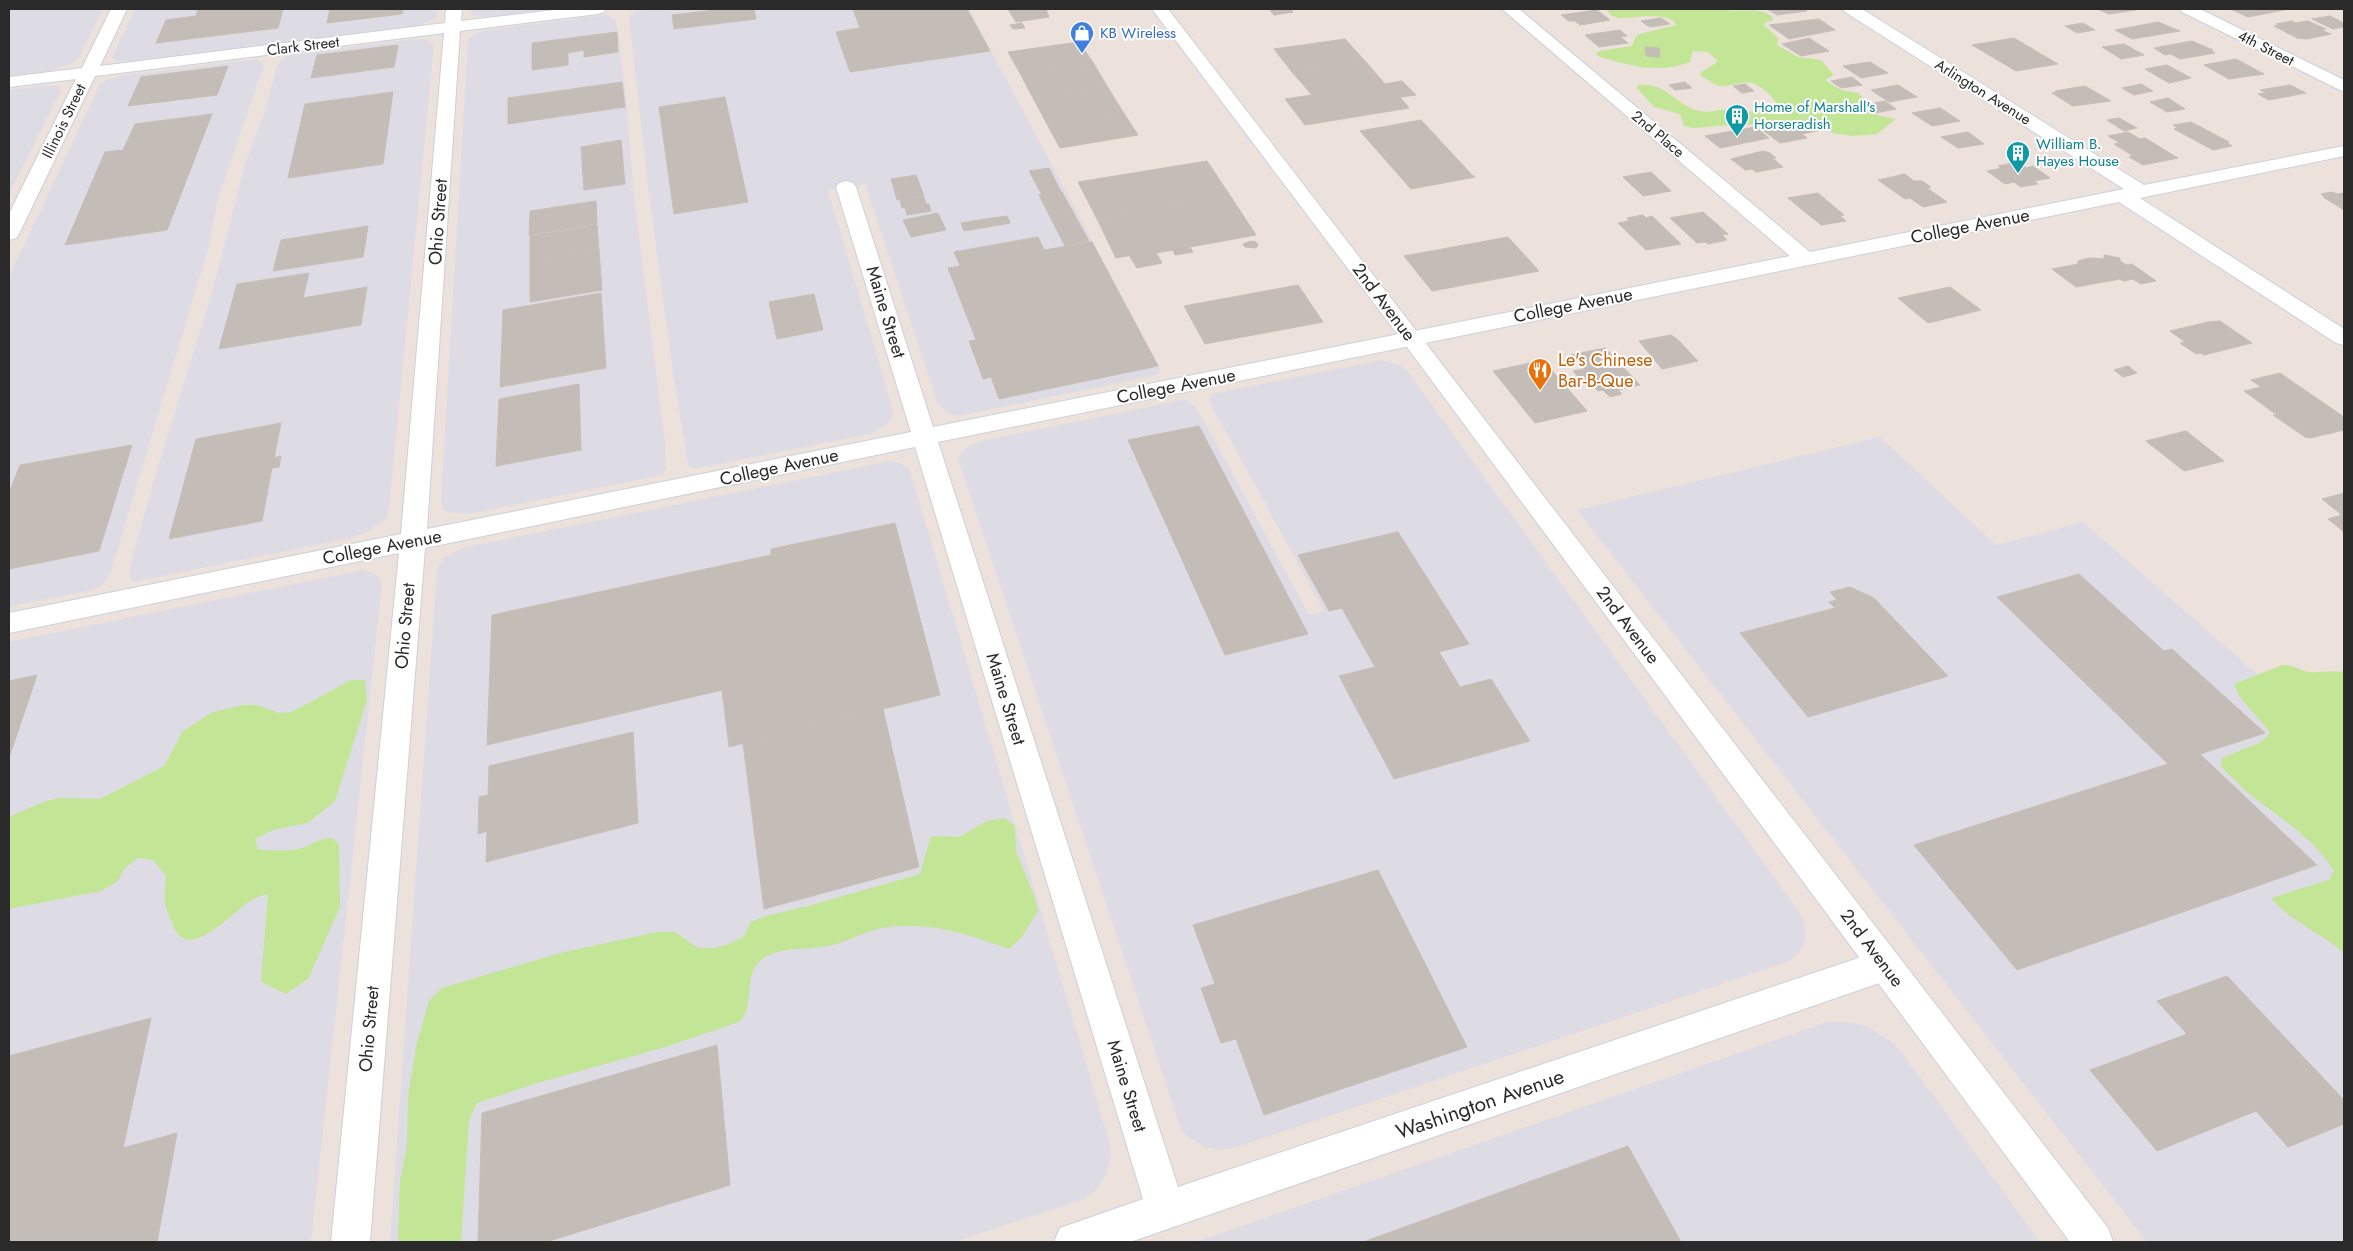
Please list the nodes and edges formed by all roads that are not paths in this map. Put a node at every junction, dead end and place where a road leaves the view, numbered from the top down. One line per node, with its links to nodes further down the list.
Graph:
1 (119, 9): 8 (street, Illinois Street)
2 (598, 9): 7 (street, Clark Street)
3 (1160, 9): 16 (street, 2nd Avenue)
4 (1510, 9): 15 (street, 2nd Place)
5 (1851, 9): 13 (street, Arlington Avenue)
6 (2188, 9): 10 (street, 4th Street)
7 (453, 18): 8 (street, Clark Street); 19 (street, Ohio Street)
8 (87, 72): 9 (street, Clark Street); 14 (street, Illinois Street)
9 (9, 82)
10 (2344, 87)
11 (2344, 151): 13 (street, College Avenue)
12 (846, 187): 18 (street, Maine Street)
13 (2132, 194): 15 (street, College Avenue); 17 (street, Arlington Avenue)
14 (9, 234)
15 (1806, 259): 16 (street, College Avenue)
16 (1412, 338): 18 (street, College Avenue); 21 (street, 2nd Avenue)
17 (2344, 338)
18 (925, 437): 19 (street, College Avenue); 22 (street, Maine Street)
19 (413, 541): 20 (street, College Avenue); 23 (street, Ohio Street)
20 (9, 623)
21 (1885, 965): 22 (street, Washington Avenue); 25 (street, 2nd Avenue)
22 (1166, 1211): 24 (street, Washington Avenue)
23 (350, 1242)
24 (1074, 1242)
25 (2094, 1242)

